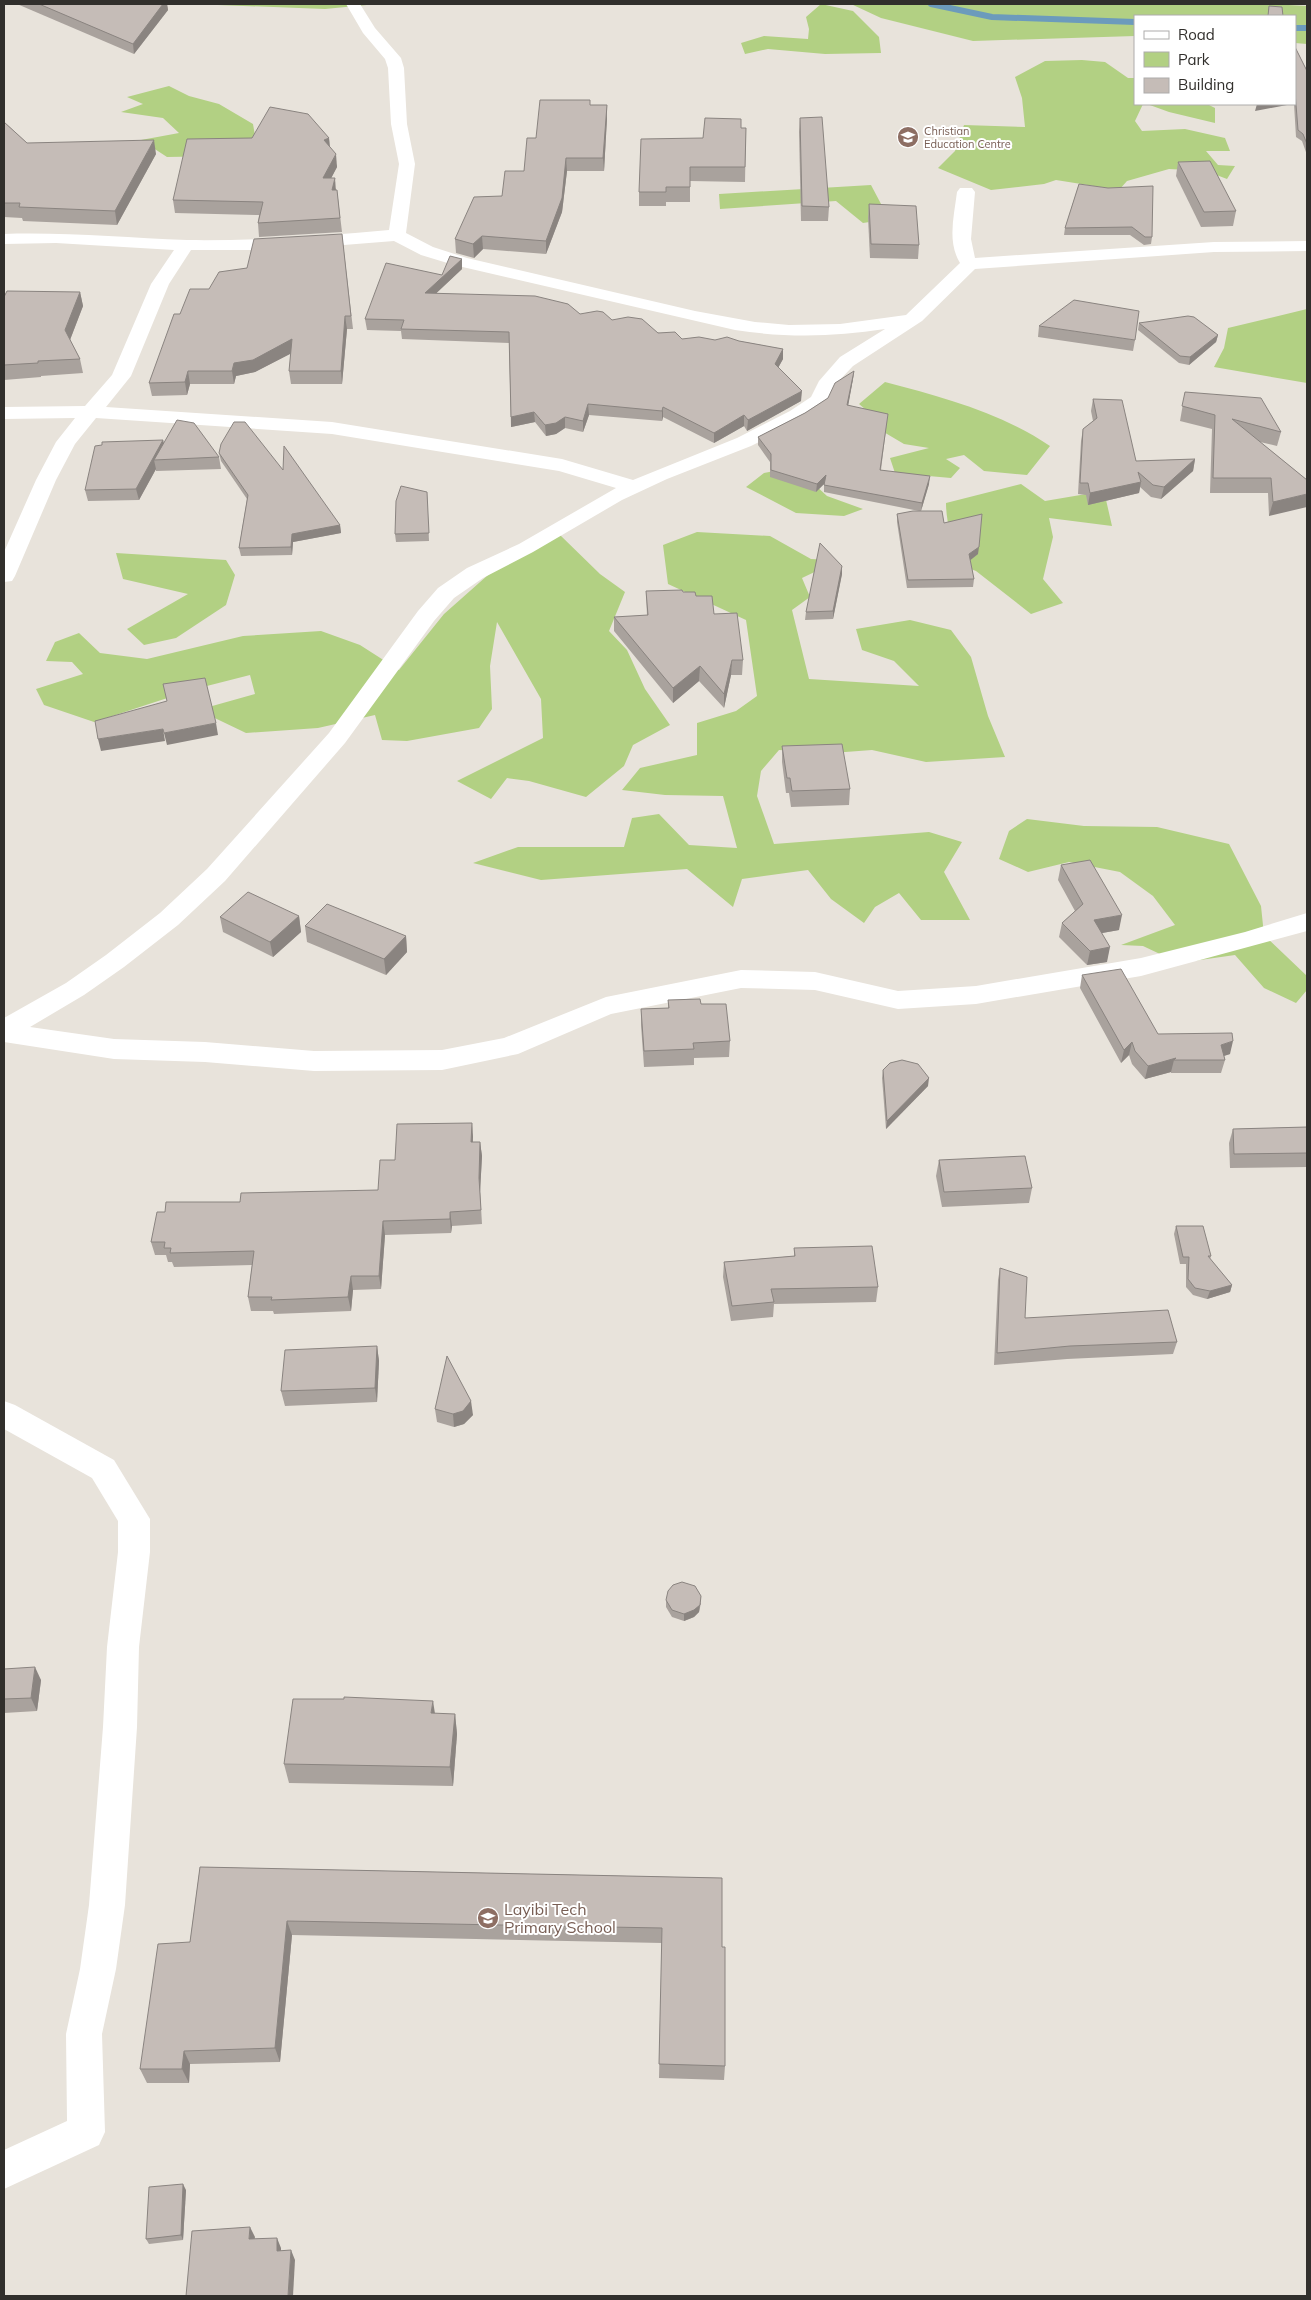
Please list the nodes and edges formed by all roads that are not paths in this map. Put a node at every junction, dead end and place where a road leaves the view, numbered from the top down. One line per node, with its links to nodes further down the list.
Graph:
1 (353, 4): 3 (street)
2 (966, 192): 7 (street)
3 (398, 235): 5 (street); 8 (street)
4 (4, 239): 5 (street)
5 (186, 245): 9 (street)
6 (1307, 246): 7 (street)
7 (970, 264): 8 (street)
8 (914, 318): 11 (street)
9 (92, 412): 10 (street); 11 (street); 12 (street)
10 (4, 413)
11 (635, 487): 14 (street)
12 (4, 576)
13 (1307, 922): 14 (street)
14 (4, 1032)
15 (4, 1414): 16 (street)
16 (4, 2170)

